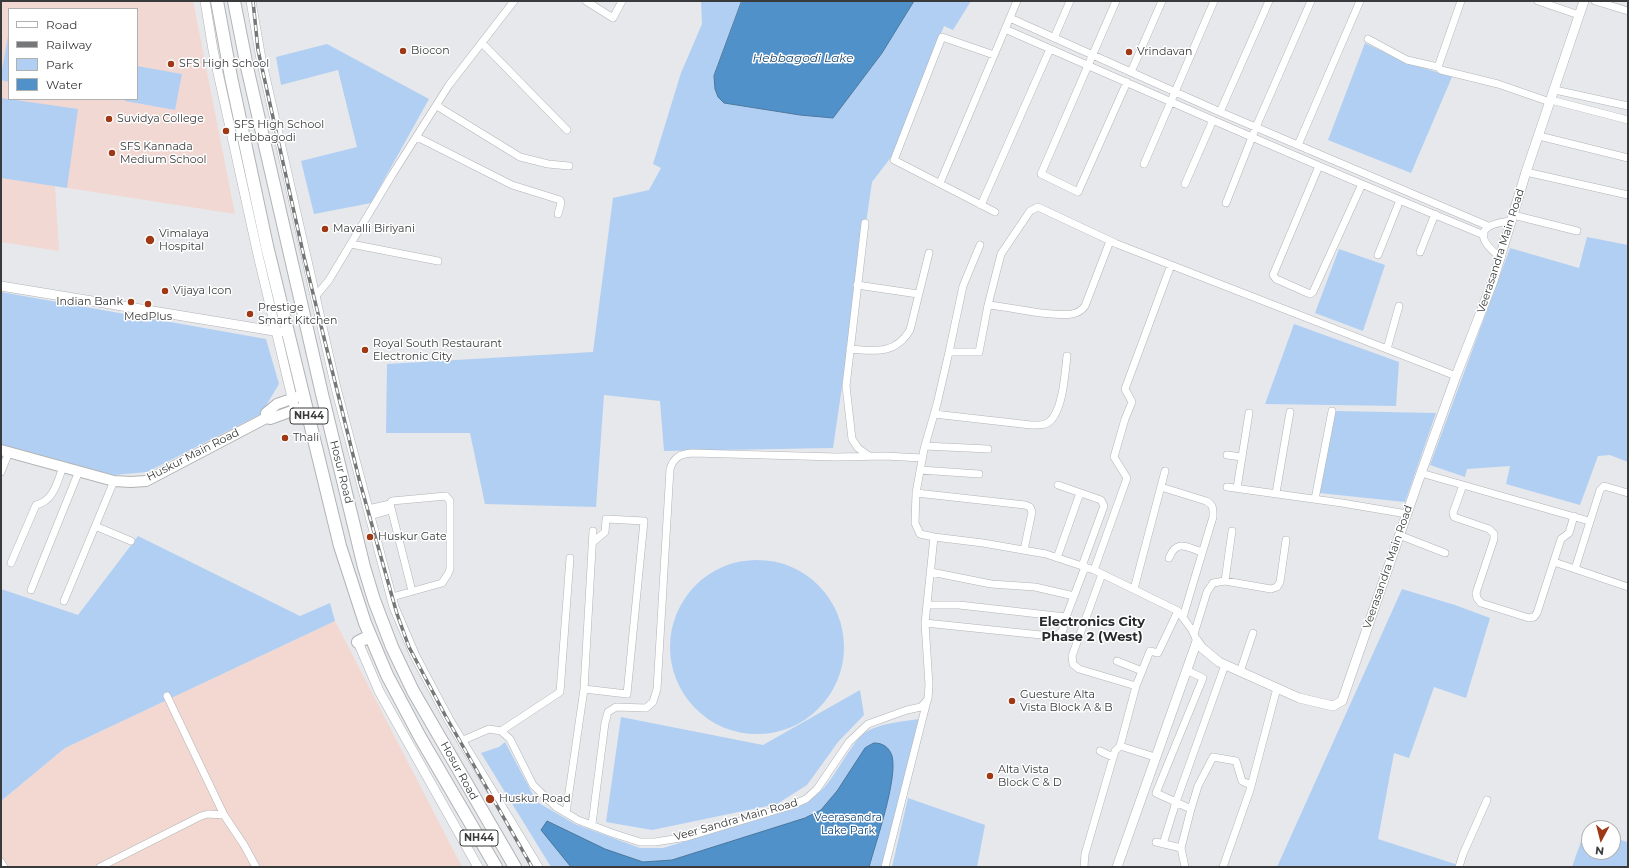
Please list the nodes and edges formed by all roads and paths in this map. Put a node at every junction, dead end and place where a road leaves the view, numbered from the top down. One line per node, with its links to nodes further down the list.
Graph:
1 (205, 1): 70 (street)
2 (217, 1): 70 (highway, Hosur Road / NH44)
3 (234, 1): 194 (highway, Hosur Road / NH44)
4 (251, 1): 83 (street)
5 (514, 1): 26 (street)
6 (586, 1): 7 (street)
7 (622, 1)
8 (1017, 1): 22 (street)
9 (1070, 1): 24 (street)
10 (1116, 1): 29 (street)
11 (1162, 1): 32 (street)
12 (1214, 1): 35 (street)
13 (1269, 1): 40 (street)
14 (1311, 1): 43 (street)
15 (1360, 1): 48 (street)
16 (1461, 1): 31 (street)
17 (1538, 1): 21 (street)
18 (1584, 1): 21 (street, Veerasandra Main Road)
19 (1595, 1): 20 (street)
20 (1628, 11)
21 (1579, 15): 34 (street, Veerasandra Main Road)
22 (1010, 18): 23 (street); 24 (street)
23 (1005, 29): 27 (street); 28 (street)
24 (1054, 38): 29 (street)
25 (1368, 39): 31 (street)
26 (482, 43): 38 (street); 44 (street)
27 (1050, 48): 30 (street); 60 (street)
28 (994, 55): 54 (street); 54 (street)
29 (1092, 55): 30 (street); 32 (street)
30 (1088, 64): 33 (street); 33 (street)
31 (1438, 67): 37 (street)
32 (1131, 72): 35 (street)
33 (1127, 82): 36 (street)
34 (1555, 90): 37 (street, Veerasandra Main Road); 39 (street)
35 (1175, 92): 36 (street); 40 (street)
36 (1171, 101): 41 (street); 50 (street)
37 (1551, 101): 42 (street); 45 (street, Veerasandra Main Road)
38 (437, 106): 46 (street); 51 (street)
39 (1628, 106)
40 (1220, 112): 43 (street)
41 (1213, 120): 47 (street); 55 (street)
42 (1628, 120)
43 (1256, 128): 47 (street); 48 (street)
44 (567, 130)
45 (1539, 136): 49 (street); 53 (street, Veerasandra Main Road)
46 (416, 137): 63 (street); 72 (street)
47 (1252, 138): 52 (street); 59 (street)
48 (1298, 145): 61 (street)
49 (1628, 158)
50 (1144, 164)
51 (569, 166)
52 (1319, 166): 56 (street); 56 (street)
53 (1526, 172): 57 (street); 65 (street, Veerasandra Main Road)
54 (940, 183): 60 (street)
55 (1185, 184)
56 (1362, 184): 58 (street)
57 (1628, 195)
58 (1400, 200): 64 (street); 76 (street)
59 (1226, 203)
60 (981, 205): 62 (street)
61 (1445, 208): 64 (street); 67 (street)
62 (995, 212)
63 (558, 214)
64 (1438, 216): 69 (street); 74 (street)
65 (1513, 218): 67 (street); 68 (street); 77 (street, Veerasandra Main Road)
66 (865, 223): 80 (street)
67 (1488, 226): 69 (street)
68 (1577, 231)
69 (1484, 235): 77 (street)
70 (260, 239): 86 (highway, Hosur Road / NH44)
71 (1110, 240): 79 (street); 84 (street); 84 (street)
72 (351, 244): 78 (street); 83 (street)
73 (980, 245): 89 (street)
74 (1420, 252)
75 (930, 253): 82 (street)
76 (1378, 255)
77 (1501, 258): 91 (street, Veerasandra Main Road)
78 (438, 261)
79 (1171, 265): 88 (street); 145 (street)
80 (857, 285): 82 (street); 87 (street)
81 (1, 286): 86 (street)
82 (918, 294): 87 (street)
83 (315, 298): 123 (street)
84 (988, 305): 89 (street)
85 (1398, 306): 88 (street)
86 (282, 332): 92 (highway, Hosur Road / NH44)
87 (850, 349): 101 (street)
88 (1387, 349): 91 (street)
89 (949, 352): 96 (street)
90 (1067, 356): 96 (street)
91 (1456, 376): 109 (street, Veerasandra Main Road)
92 (299, 402): 111 (main road, Huskur Main Road); 161 (highway, Hosur Road / NH44)
93 (1290, 412): 119 (street)
94 (1332, 412): 121 (street)
95 (1249, 413): 102 (street)
96 (934, 414): 97 (street)
97 (925, 446): 98 (street); 103 (street)
98 (988, 449)
99 (5, 451): 104 (main road, Huskur Main Road); 108 (street)
100 (1227, 455): 102 (street)
101 (870, 456): 103 (street); 186 (street)
102 (1242, 457): 116 (street)
103 (922, 458): 105 (street)
104 (63, 467): 106 (main road, Huskur Main Road); 142 (street)
105 (920, 470): 110 (street); 117 (street)
106 (79, 471): 111 (main road, Huskur Main Road); 151 (street)
107 (1165, 471): 114 (street)
108 (1, 472)
109 (1421, 473): 113 (street); 124 (street, Veerasandra Main Road)
110 (979, 474)
111 (114, 481): 127 (street)
112 (1058, 485): 118 (street)
113 (1463, 485): 125 (street); 141 (street)
114 (1161, 487): 136 (street); 150 (street)
115 (1227, 487): 116 (street)
116 (1236, 488): 119 (street)
117 (916, 493): 131 (street); 135 (street)
118 (1080, 493): 139 (street); 143 (street)
119 (1276, 493): 121 (street)
120 (1628, 493): 126 (street)
121 (1315, 499): 124 (street)
122 (391, 507): 123 (street); 152 (street); 152 (street)
123 (369, 513): 154 (street)
124 (1407, 514): 130 (street, Veerasandra Main Road)
125 (1574, 516): 126 (street); 141 (street)
126 (1589, 521): 144 (street)
127 (96, 526): 133 (street); 155 (street)
128 (593, 531): 134 (street)
129 (1232, 531): 148 (street)
130 (1399, 535): 137 (street); 170 (street, Veerasandra Main Road)
131 (934, 538): 135 (street, Veerasandra Main Road); 146 (street)
132 (1286, 540): 148 (street)
133 (131, 541)
134 (593, 542): 171 (street); 171 (street)
135 (1024, 550): 139 (street, Veerasandra Main Road)
136 (1202, 552): 140 (street); 157 (street)
137 (1445, 553)
138 (570, 558): 174 (street)
139 (1057, 558): 143 (street, Veerasandra Main Road)
140 (1169, 558)
141 (1554, 562): 144 (street)
142 (11, 563)
143 (1083, 567): 145 (street, Veerasandra Main Road); 153 (street)
144 (1575, 569): 149 (street)
145 (1094, 570): 147 (street, Veerasandra Main Road)
146 (931, 572): 153 (street); 156 (street)
147 (1102, 574): 150 (street, Veerasandra Main Road); 169 (street)
148 (1225, 581): 162 (street)
149 (1628, 587)
150 (1134, 589): 157 (street, Veerasandra Main Road)
151 (31, 590)
152 (412, 591): 154 (street)
153 (1074, 596): 158 (street)
154 (392, 597): 175 (street)
155 (64, 601)
156 (927, 605): 158 (street); 159 (street)
157 (1180, 614): 162 (street, Veerasandra Main Road); 167 (street)
158 (1066, 617): 159 (street)
159 (925, 623): 173 (street)
160 (1253, 633): 168 (street)
161 (370, 636): 163 (highway); 193 (highway, Hosur Road / NH44)
162 (1195, 638): 165 (street, Veerasandra Main Road); 166 (street)
163 (358, 642): 192 (street)
164 (1117, 661): 167 (street)
165 (1225, 665): 168 (street, Veerasandra Main Road); 182 (street)
166 (1186, 670): 179 (street); 182 (street)
167 (1142, 671): 169 (street)
168 (1240, 672): 170 (street, Veerasandra Main Road)
169 (1136, 686): 176 (street)
170 (1277, 688): 180 (street)
171 (584, 689): 184 (street)
172 (167, 696): 185 (street)
173 (928, 699): 186 (street, Veer Sandra Main Road); 196 (street)
174 (501, 731): 175 (street); 184 (street, Veer Sandra Main Road)
175 (461, 741): 195 (street)
176 (1120, 746): 178 (street); 179 (street)
177 (1100, 751): 178 (street)
178 (1113, 757): 197 (street)
179 (1155, 757): 198 (street)
180 (1251, 785): 183 (street); 200 (street)
181 (1487, 800): 201 (street)
182 (1176, 802): 183 (street); 187 (street)
183 (1191, 809): 187 (street)
184 (566, 812): 186 (street, Veer Sandra Main Road)
185 (224, 815): 190 (street); 191 (street)
186 (592, 824)
187 (1181, 848): 199 (street)
188 (1, 862): 189 (street)
189 (4, 867)
190 (100, 867)
191 (256, 867)
192 (478, 867)
193 (496, 867)
194 (514, 867)
195 (538, 867)
196 (885, 867)
197 (1084, 867)
198 (1117, 867)
199 (1185, 867)
200 (1222, 867)
201 (1459, 867)

